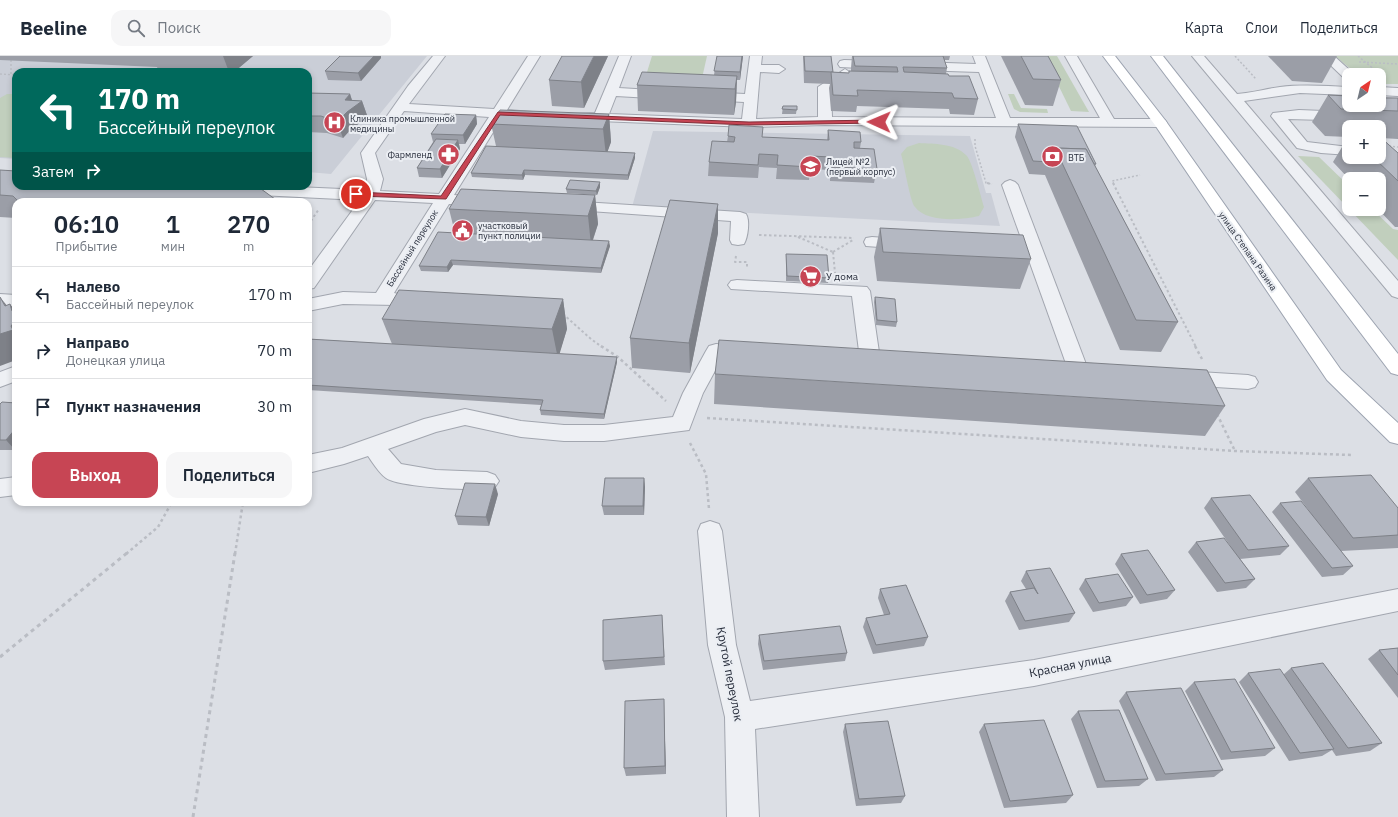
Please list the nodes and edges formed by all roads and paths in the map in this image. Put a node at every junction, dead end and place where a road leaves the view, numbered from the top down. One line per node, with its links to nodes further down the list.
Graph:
1 (11, 56): 23 (path)
2 (439, 56): 35 (street)
3 (534, 56): 36 (street, Бассейный переулок)
4 (625, 56): 29 (street)
5 (1071, 56): 45 (street)
6 (1109, 56): 44 (main road, улица Степана Разина)
7 (1157, 56): 78 (main road)
8 (1198, 56): 34 (street)
9 (1235, 56): 24 (path)
10 (1358, 56): 15 (path)
11 (1330, 59): 15 (path); 21 (street)
12 (843, 60): 17 (street); 41 (street)
13 (755, 62): 20 (street); 33 (street)
14 (981, 62): 18 (street); 26 (street)
15 (1366, 62): 16 (path); 19 (path)
16 (1398, 64)
17 (892, 65)
18 (907, 66)
19 (1373, 68)
20 (779, 69)
21 (1342, 70)
22 (0, 74): 23 (path)
23 (11, 74)
24 (1259, 82)
25 (974, 85): 26 (street)
26 (990, 86): 43 (street)
27 (1342, 90): 34 (street)
28 (1386, 91): 30 (street)
29 (611, 92): 31 (street); 39 (street)
30 (1398, 92)
31 (681, 95)
32 (697, 96): 33 (street)
33 (752, 98): 42 (street)
34 (1233, 98): 46 (street)
35 (401, 107): 36 (street); 55 (street)
36 (498, 113): 37 (street); 56 (street, Бассейный переулок)
37 (538, 115)
38 (569, 116): 39 (street)
39 (600, 118): 42 (street)
40 (1398, 118): 47 (street)
41 (825, 121): 42 (street); 43 (street)
42 (749, 123)
43 (1005, 123): 45 (street)
44 (1160, 123): 45 (street); 86 (main road, улица Степана Разина)
45 (1110, 124)
46 (1263, 133): 47 (street); 69 (street)
47 (1293, 134): 51 (street)
48 (975, 139): 53 (path)
49 (1386, 146): 50 (path)
50 (1398, 147)
51 (1342, 150)
52 (1140, 174): 83 (path)
53 (1010, 184): 79 (street)
54 (264, 190): 55 (street)
55 (371, 195): 56 (street); 67 (street)
56 (443, 198): 57 (street); 70 (street, Бассейный переулок)
57 (498, 201)
58 (553, 205): 60 (street)
59 (796, 236): 60 (path); 63 (path); 63 (path)
60 (738, 237)
61 (872, 242): 62 (street)
62 (919, 245)
63 (833, 252): 66 (path)
64 (735, 262): 65 (path)
65 (747, 262)
66 (835, 272)
67 (312, 278)
68 (737, 285): 77 (street)
69 (1398, 292)
70 (381, 298): 72 (street); 74 (street)
71 (0, 300): 73 (street)
72 (412, 300)
73 (12, 301)
74 (312, 304)
75 (558, 309): 85 (path)
76 (762, 353): 85 (street)
77 (870, 359)
78 (1398, 368)
79 (1056, 371)
80 (12, 375): 82 (street)
81 (1163, 377): 83 (street)
82 (0, 380)
83 (1207, 380): 84 (street); 88 (path)
84 (1248, 382)
85 (682, 420): 87 (street); 88 (path); 96 (path)
86 (1398, 436)
87 (373, 447): 90 (street); 91 (street)
88 (1235, 450): 89 (path)
89 (1352, 455)
90 (312, 463)
91 (487, 481)
92 (12, 486): 93 (street)
93 (0, 488)
94 (170, 506): 98 (path)
95 (242, 506): 100 (path)
96 (710, 531): 99 (street, Крутой переулок)
97 (1398, 600): 99 (street, Красная улица)
98 (0, 657)
99 (740, 717): 101 (street, Крутой переулок)
100 (193, 817)
101 (743, 817)

